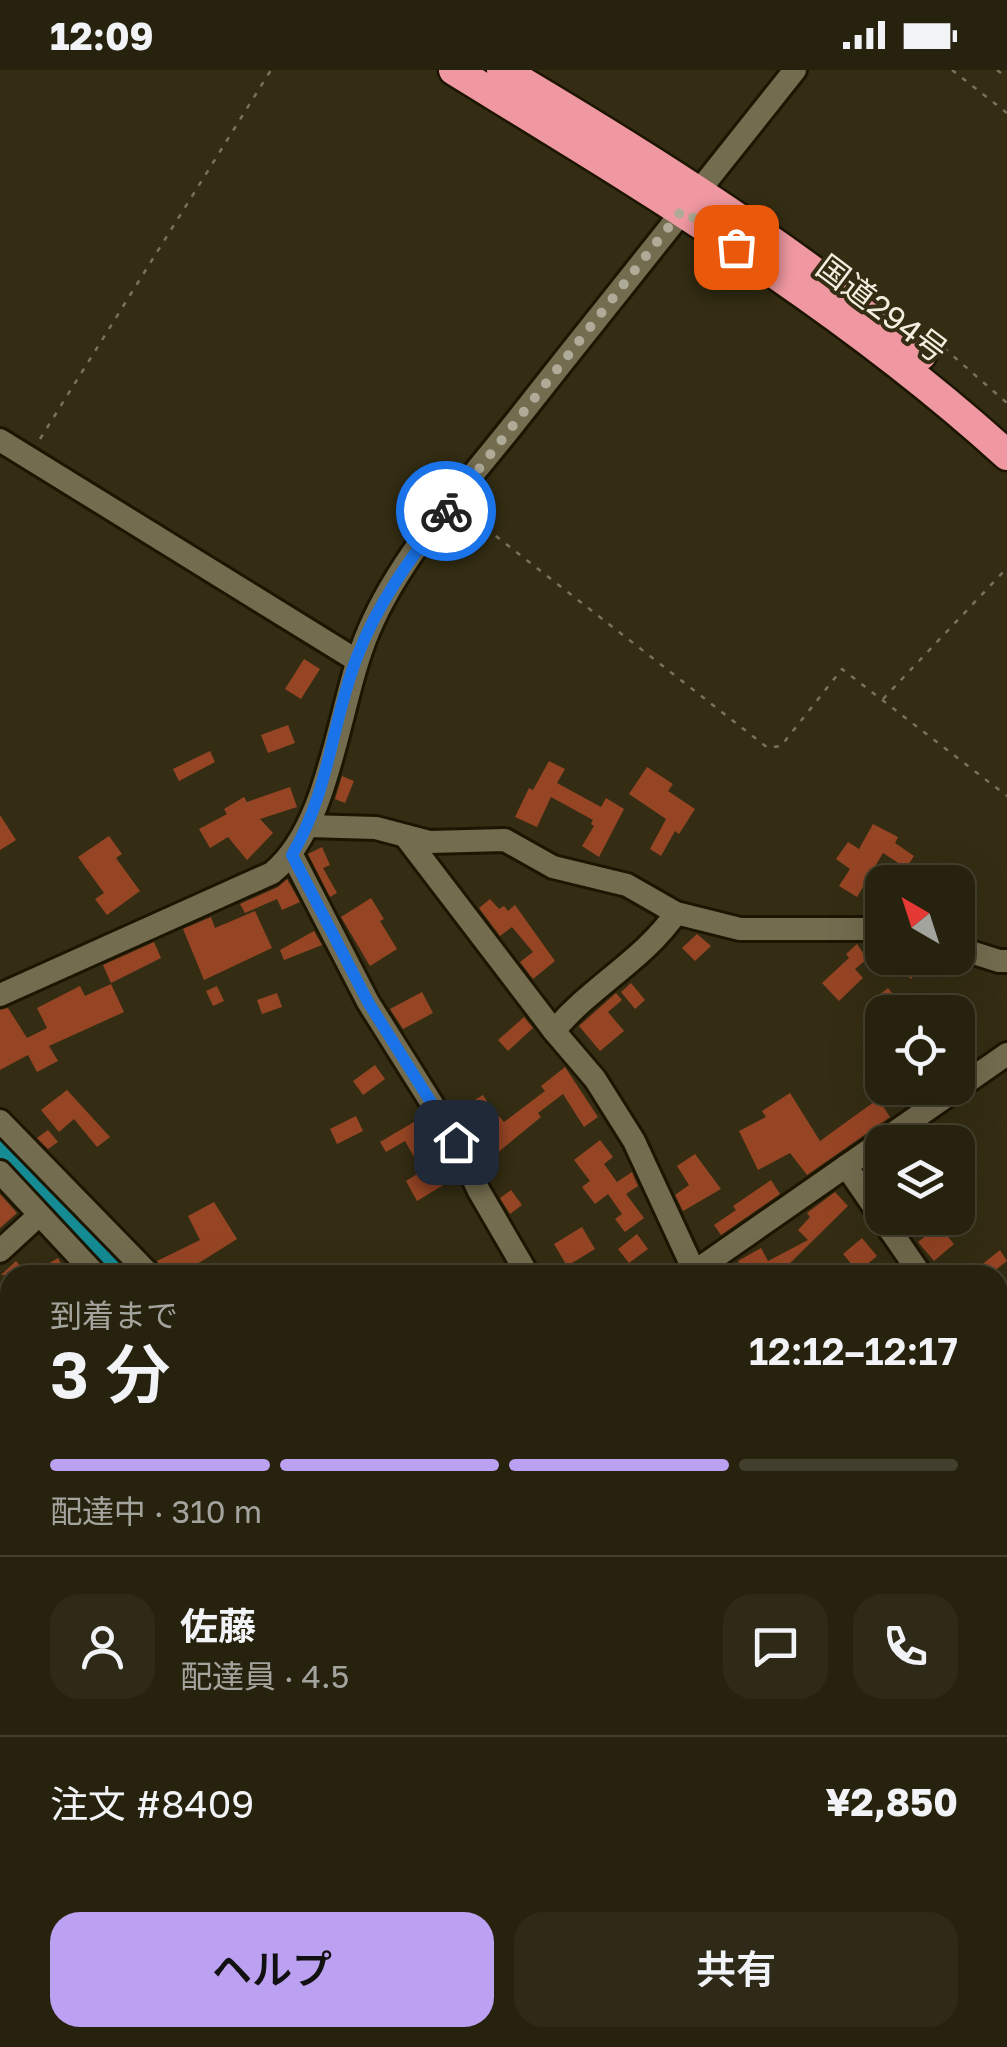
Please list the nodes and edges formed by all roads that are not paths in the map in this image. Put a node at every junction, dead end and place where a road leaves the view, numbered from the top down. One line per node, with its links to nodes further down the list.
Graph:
1 (454, 70): 4 (highway, 国道294号)
2 (502, 70): 4 (highway, 国道294号)
3 (795, 70): 4 (street)
4 (690, 200): 5 (highway, 国道294号); 7 (highway, 国道294号); 8 (street)
5 (1007, 429)
6 (0, 440): 8 (street)
7 (1007, 455)
8 (356, 660): 9 (street)
9 (308, 826): 10 (street); 11 (street)
10 (405, 836): 12 (street); 17 (street)
11 (292, 855): 16 (street); 26 (street)
12 (676, 913): 13 (street); 17 (street)
13 (865, 929)
14 (975, 953): 15 (street)
15 (1007, 960)
16 (0, 996)
17 (554, 1032): 27 (street)
18 (1007, 1054): 20 (street)
19 (0, 1121): 25 (street)
20 (846, 1166): 28 (street); 29 (street)
21 (0, 1172): 22 (street)
22 (38, 1216): 23 (street); 24 (street)
23 (0, 1251)
24 (86, 1265)
25 (140, 1265)
26 (522, 1265)
27 (691, 1265)
28 (708, 1265)
29 (914, 1265)

